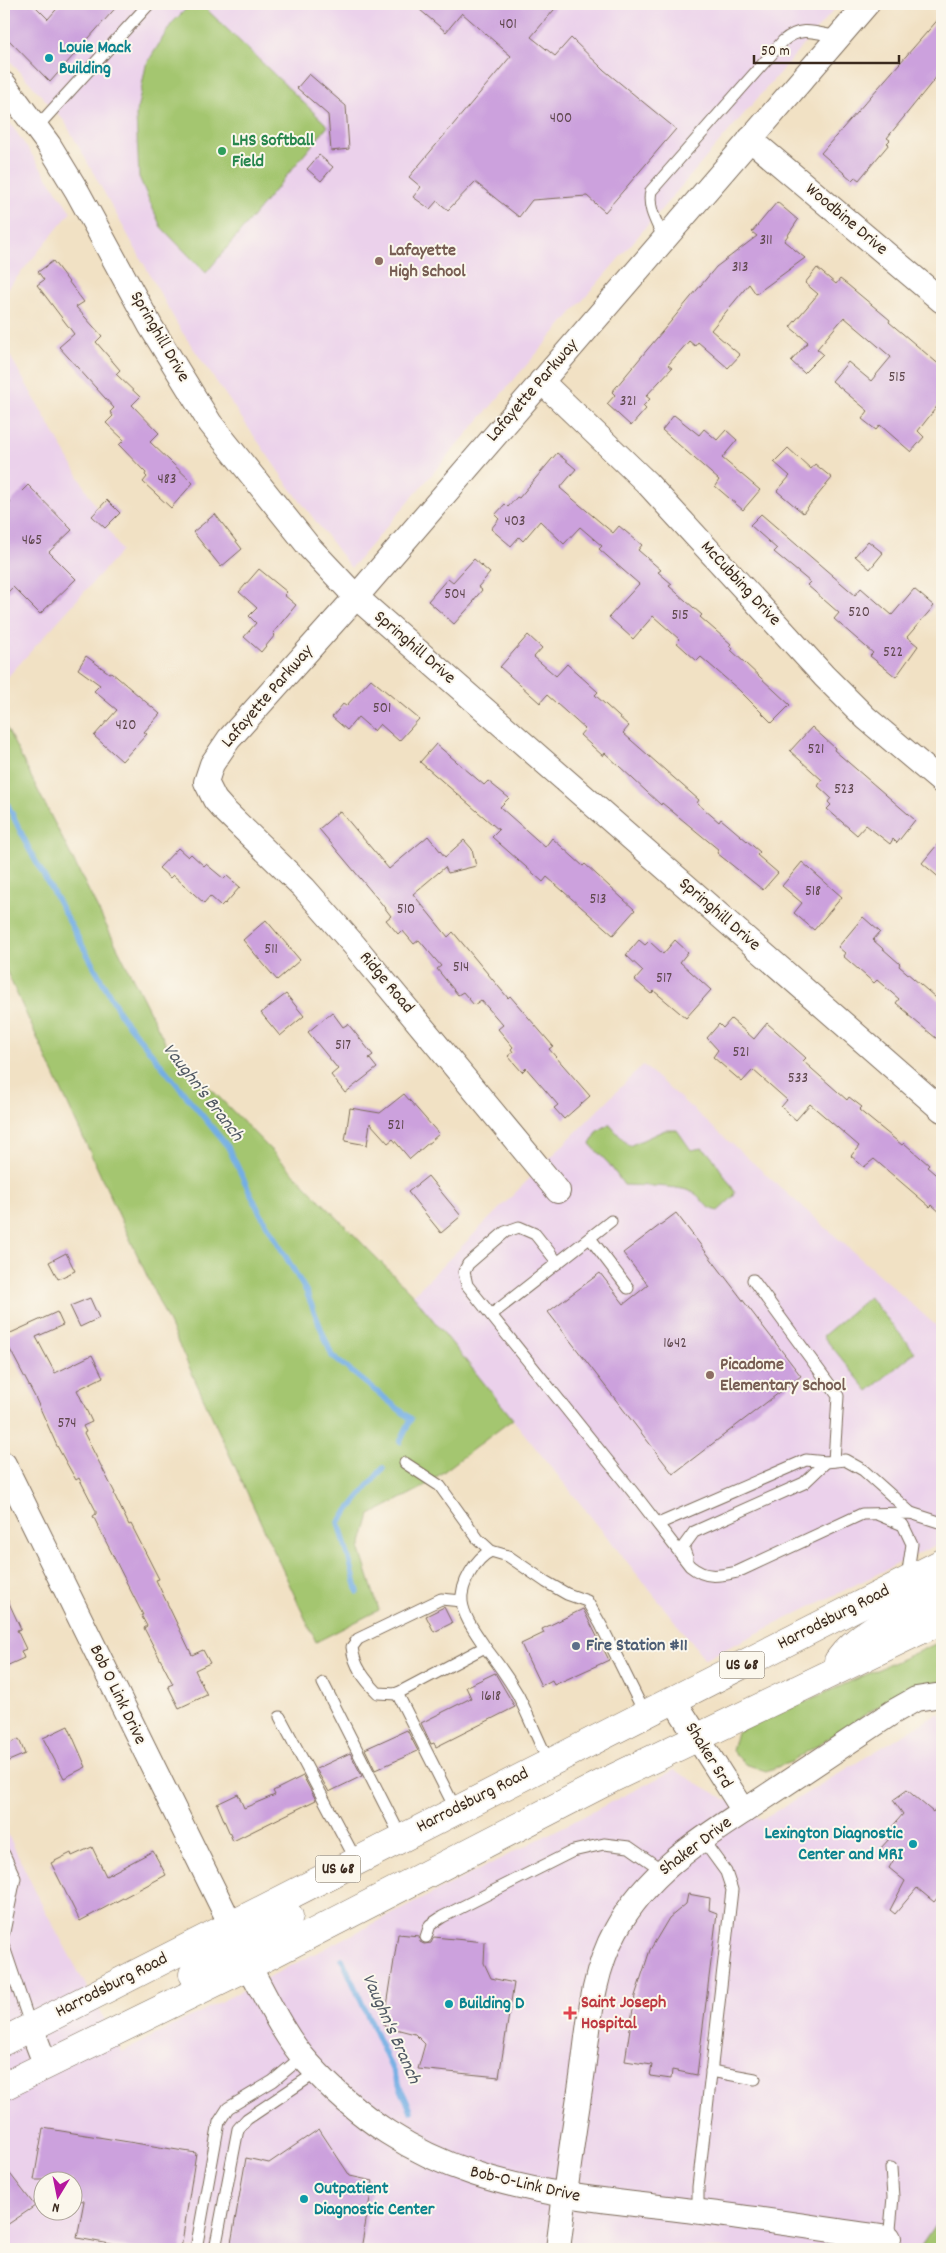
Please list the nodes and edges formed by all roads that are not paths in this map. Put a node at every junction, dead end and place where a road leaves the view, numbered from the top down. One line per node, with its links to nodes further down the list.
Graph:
1 (150, 4): 5 (lane)
2 (867, 4): 3 (street, Lafayette Parkway)
3 (838, 37): 6 (street, Lafayette Parkway); 7 (lane)
4 (4, 84): 5 (street, Springhill Drive)
5 (36, 128): 10 (street, Springhill Drive)
6 (750, 139): 7 (street, Lafayette Parkway); 8 (street, Woodbine Drive)
7 (664, 239): 9 (street, Lafayette Parkway)
8 (942, 301)
9 (541, 382): 10 (street, Lafayette Parkway); 12 (street, McCubbing Drive)
10 (356, 597): 11 (street, Lafayette Parkway); 13 (street, Springhill Drive)
11 (206, 782): 14 (street, Ridge Road)
12 (942, 782)
13 (942, 1110)
14 (558, 1191)
15 (611, 1221): 16 (lane)
16 (590, 1238): 17 (lane); 19 (lane)
17 (558, 1263): 20 (lane); 20 (lane)
18 (753, 1280): 21 (lane)
19 (628, 1288)
20 (491, 1314): 27 (lane)
21 (830, 1462): 24 (lane); 27 (lane); 30 (lane)
22 (405, 1463): 28 (lane)
23 (4, 1464): 53 (street, Bob O Link Drive)
24 (911, 1512): 25 (lane); 26 (lane)
25 (875, 1513): 30 (lane); 31 (lane)
26 (942, 1523)
27 (658, 1524): 30 (lane)
28 (491, 1551): 33 (lane); 41 (lane)
29 (942, 1563): 31 (main road, Harrodsburg Road / US 68)
30 (690, 1566)
31 (906, 1581): 40 (main road, Harrodsburg Road / US 68)
32 (942, 1592): 36 (main road)
33 (462, 1601): 35 (lane); 38 (lane)
34 (942, 1620): 36 (main road, US 68)
35 (485, 1647): 38 (lane); 44 (lane)
36 (830, 1673): 43 (main road, US 68)
37 (323, 1683): 47 (lane)
38 (397, 1693): 45 (lane)
39 (942, 1695): 46 (street, Shaker Drive)
40 (673, 1699): 41 (main road, Harrodsburg Road / US 68); 43 (street, Shaker Srd)
41 (645, 1714): 44 (main road, Harrodsburg Road / US 68)
42 (280, 1717): 50 (lane)
43 (696, 1737): 46 (street, Shaker Srd); 57 (main road, US 68)
44 (549, 1762): 45 (main road, Harrodsburg Road / US 68)
45 (456, 1810): 47 (main road, Harrodsburg Road / US 68)
46 (744, 1811): 48 (street, Shaker Drive)
47 (401, 1837): 50 (main road, Harrodsburg Road / US 68)
48 (702, 1840): 51 (street, Shaker Drive); 63 (lane)
49 (4, 1854): 54 (lane)
50 (356, 1860): 52 (main road, Harrodsburg Road / US 68)
51 (662, 1870): 55 (lane); 67 (street, Shaker Drive)
52 (321, 1878): 53 (main road, Harrodsburg Road / US 68); 57 (main road)
53 (231, 1925): 58 (main road); 59 (main road, Harrodsburg Road / US 68)
54 (4, 1932)
55 (426, 1936)
56 (4, 1947): 59 (lane)
57 (249, 1966): 58 (main road, US 68); 61 (street, Bob-O-Link Drive)
58 (158, 2011): 62 (main road, US 68)
59 (31, 2027): 60 (main road, Harrodsburg Road / US 68); 62 (street)
60 (4, 2040)
61 (310, 2064): 67 (street, Bob-O-Link Drive); 70 (lane); 71 (lane)
62 (46, 2066): 65 (main road, US 68)
63 (712, 2072): 64 (lane); 68 (lane)
64 (755, 2079)
65 (4, 2086)
66 (891, 2168): 69 (lane)
67 (565, 2196): 68 (street, Bob-O-Link Drive); 72 (street, Shaker Drive)
68 (698, 2212): 69 (street, Bob-O-Link Drive)
69 (888, 2244)
70 (196, 2249)
71 (215, 2249)
72 (558, 2249)

